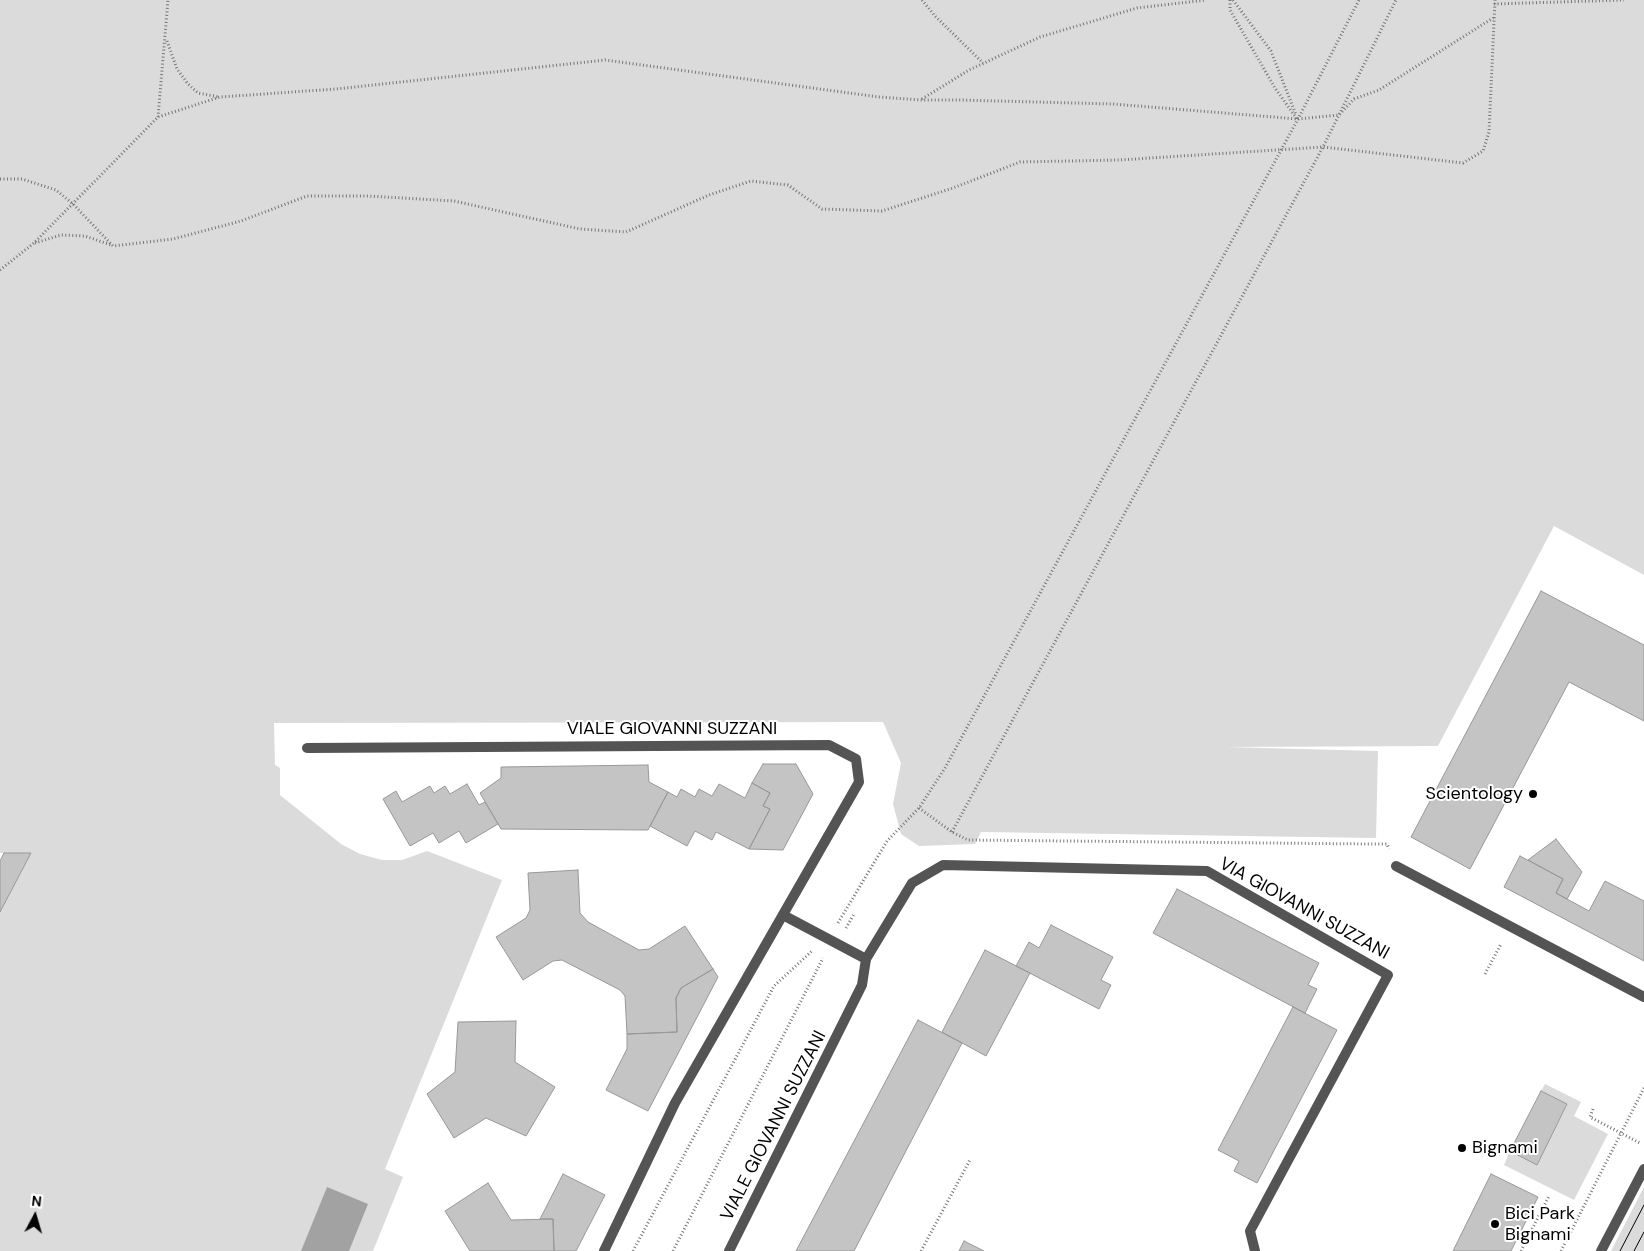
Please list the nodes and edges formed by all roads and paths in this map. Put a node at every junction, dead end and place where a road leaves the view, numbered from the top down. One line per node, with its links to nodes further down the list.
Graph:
1 (168, 0): 10 (path)
2 (922, 0): 11 (path)
3 (1206, 0): 11 (path)
4 (1231, 0): 16 (path); 16 (path)
5 (1359, 0): 16 (path)
6 (1396, 0): 14 (path)
7 (1624, 0): 8 (path)
8 (1494, 2): 9 (path)
9 (1494, 17): 14 (path); 17 (path)
10 (166, 38): 12 (path); 15 (path)
11 (983, 63): 13 (path)
12 (220, 97): 13 (path); 15 (path)
13 (921, 100): 16 (path)
14 (1339, 114): 16 (path); 17 (path)
15 (158, 117): 20 (path)
16 (1298, 119): 18 (path)
17 (1323, 147): 18 (path); 26 (path)
18 (1281, 150): 22 (path); 25 (path)
19 (0, 179): 20 (path)
20 (73, 204): 21 (path); 22 (path)
21 (34, 243): 22 (path); 23 (path)
22 (112, 246)
23 (0, 270)
24 (307, 748): 29 (street, VIALE GIOVANNI SUZZANI)
25 (919, 808): 26 (path); 31 (path)
26 (952, 832): 28 (path)
27 (943, 865): 34 (street, VIALE GIOVANNI SUZZANI); 49 (street, VIA GIOVANNI SUZZANI)
28 (1396, 866): 30 (street)
29 (783, 916): 34 (street); 44 (street, VIALE GIOVANNI SUZZANI)
30 (1510, 926): 35 (path); 36 (street)
31 (835, 927)
32 (811, 951): 45 (path)
33 (824, 956): 46 (path)
34 (866, 959): 47 (street, VIALE GIOVANNI SUZZANI)
35 (1485, 974)
36 (1644, 997)
37 (1644, 1088): 39 (path)
38 (1593, 1109): 39 (path)
39 (1621, 1134): 40 (path); 51 (path)
40 (1640, 1143)
41 (970, 1160): 48 (path)
42 (1644, 1169): 52 (street)
43 (1549, 1196): 50 (path)
44 (604, 1251)
45 (633, 1251)
46 (672, 1251)
47 (729, 1251)
48 (921, 1251)
49 (1255, 1251)
50 (1521, 1251)
51 (1561, 1251)
52 (1601, 1251)

